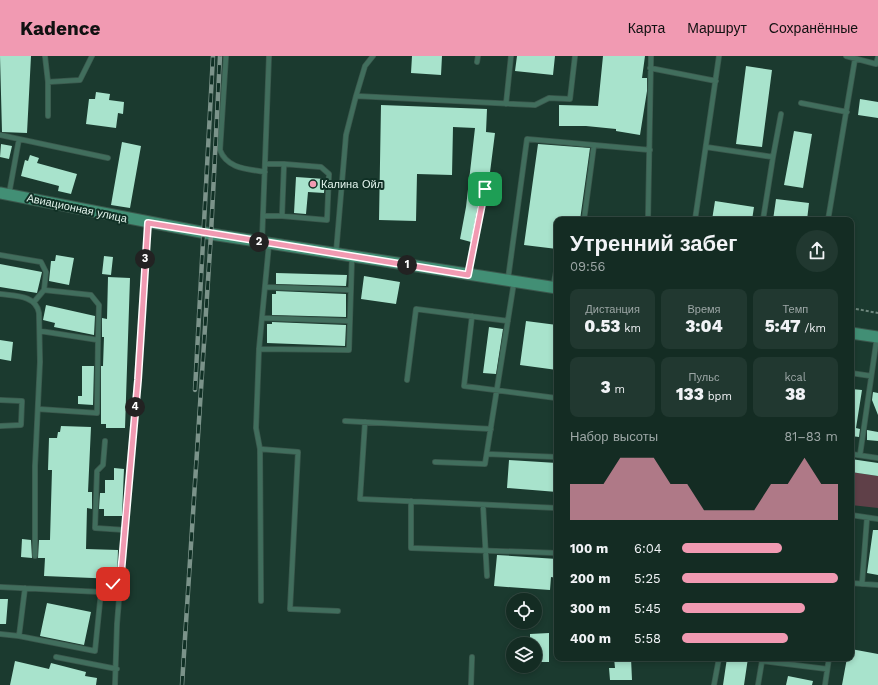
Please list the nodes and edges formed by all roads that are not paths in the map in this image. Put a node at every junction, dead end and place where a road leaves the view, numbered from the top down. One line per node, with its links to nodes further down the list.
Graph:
1 (45, 56): 17 (lane)
2 (92, 56): 17 (lane)
3 (226, 56): 33 (lane)
4 (269, 56): 31 (lane)
5 (373, 56): 18 (lane)
6 (478, 56): 14 (lane)
7 (511, 56): 20 (lane)
8 (575, 56): 20 (lane)
9 (651, 56): 15 (lane)
10 (719, 56): 16 (lane)
11 (846, 56): 13 (lane)
12 (878, 57): 13 (lane)
13 (855, 59): 21 (lane)
14 (477, 62)
15 (650, 68): 16 (lane); 28 (lane)
16 (716, 81): 27 (lane)
17 (48, 82): 23 (lane)
18 (356, 96): 20 (lane); 46 (lane)
19 (801, 103): 21 (lane)
20 (506, 104)
21 (847, 112): 42 (lane)
22 (781, 114): 29 (lane)
23 (48, 116)
24 (0, 135): 25 (lane)
25 (19, 139): 30 (lane); 35 (lane)
26 (594, 146): 28 (lane); 38 (lane); 49 (lane)
27 (706, 147): 29 (lane); 40 (lane)
28 (650, 150): 39 (lane)
29 (773, 157): 41 (lane)
30 (108, 158)
31 (265, 164): 32 (lane); 33 (lane)
32 (284, 164): 37 (lane); 37 (lane)
33 (265, 172): 36 (lane)
34 (485, 189): 48 (lane)
35 (4, 194): 43 (main road, Авиационная улица)
36 (263, 216): 37 (lane); 44 (lane)
37 (282, 216)
38 (584, 217)
39 (648, 217)
40 (695, 217)
41 (763, 217)
42 (829, 217)
43 (148, 223): 44 (main road, Авиационная улица); 91 (lane)
44 (266, 243): 46 (main road, Авиационная улица); 50 (lane)
45 (0, 254): 52 (lane)
46 (336, 254): 47 (main road, Авиационная улица)
47 (352, 257): 48 (main road, Авиационная улица); 53 (lane)
48 (468, 275): 49 (main road, Авиационная улица)
49 (511, 282): 51 (main road, Авиационная улица); 59 (lane)
50 (265, 288): 53 (lane); 57 (lane)
51 (554, 288)
52 (44, 290): 55 (lane); 63 (lane)
53 (351, 290): 58 (lane)
54 (0, 294): 55 (lane)
55 (34, 302): 60 (lane)
56 (472, 316): 59 (lane); 68 (lane); 69 (lane)
57 (262, 318): 58 (lane); 64 (lane)
58 (350, 321): 64 (lane)
59 (508, 321): 69 (lane)
60 (40, 331): 63 (lane); 72 (lane)
61 (854, 333): 62 (main road)
62 (878, 337): 65 (lane)
63 (98, 340): 72 (lane)
64 (259, 349): 78 (lane)
65 (875, 366): 67 (lane)
66 (854, 373): 67 (lane)
67 (871, 376): 81 (lane)
68 (407, 380)
69 (497, 390): 70 (lane); 76 (lane)
70 (554, 398)
71 (0, 400): 75 (lane)
72 (38, 409): 94 (lane)
73 (345, 421): 74 (lane)
74 (365, 422): 76 (lane); 85 (lane)
75 (0, 426)
76 (491, 429): 79 (lane)
77 (105, 441): 91 (lane)
78 (260, 449): 103 (lane); 104 (lane)
79 (487, 454): 82 (lane); 84 (lane)
80 (854, 454): 81 (lane)
81 (860, 455): 83 (lane)
82 (554, 457)
83 (878, 458)
84 (435, 462)
85 (411, 502): 86 (lane); 92 (lane)
86 (483, 505): 87 (lane); 92 (lane)
87 (554, 508)
88 (854, 516): 89 (lane)
89 (867, 518): 90 (lane); 97 (lane)
90 (878, 519)
91 (125, 530): 98 (lane)
92 (485, 549): 93 (lane); 95 (lane)
93 (554, 553)
94 (35, 556)
95 (487, 576)
96 (854, 583): 97 (lane)
97 (862, 584): 99 (lane)
98 (120, 585): 102 (lane); 113 (lane)
99 (878, 585)
100 (0, 587): 101 (lane)
101 (25, 588): 102 (lane); 106 (lane)
102 (101, 592): 106 (lane)
103 (262, 601)
104 (338, 611)
105 (0, 634): 106 (lane)
106 (19, 636)
107 (56, 657): 113 (lane)
108 (472, 657): 116 (lane)
109 (718, 661): 117 (lane)
110 (762, 661): 118 (lane)
111 (769, 661): 114 (lane)
112 (828, 661): 114 (lane)
113 (117, 669): 115 (lane)
114 (827, 669): 119 (lane)
115 (115, 685)
116 (471, 685)
117 (714, 685)
118 (758, 685)
119 (825, 685)

